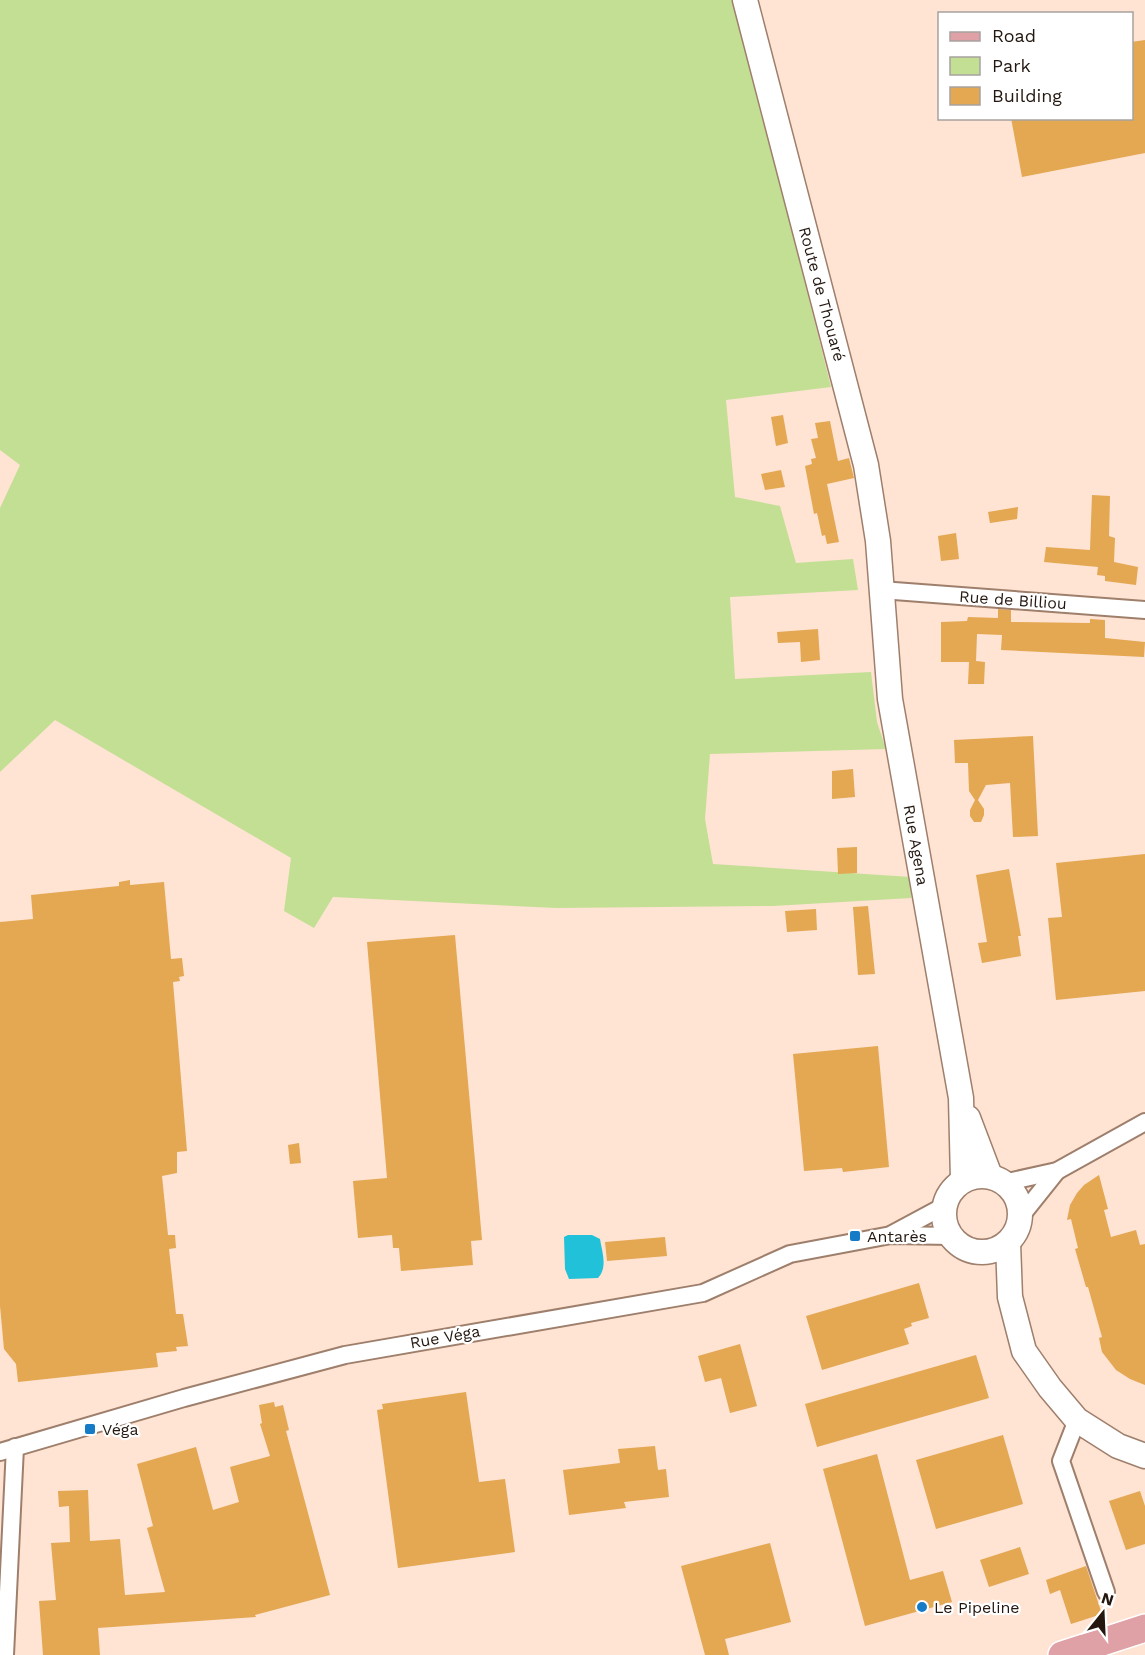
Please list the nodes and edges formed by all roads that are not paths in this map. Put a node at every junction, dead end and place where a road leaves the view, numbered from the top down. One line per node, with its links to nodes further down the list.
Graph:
1 (745, 0): 2 (main road, Route de Thouaré)
2 (881, 590): 3 (street, Rue de Billiou); 4 (main road, Rue Agena)
3 (1145, 610)
4 (961, 1098): 7 (main road, Rue Agena); 8 (main road, Rue Agena)
5 (1145, 1122): 6 (street)
6 (1057, 1171): 8 (street); 10 (street)
7 (963, 1180): 8 (main road); 9 (main road)
8 (996, 1180): 10 (main road)
9 (946, 1205): 11 (street, Rue Véga); 12 (main road)
10 (1021, 1215): 13 (main road)
11 (891, 1234): 12 (street, Rue Véga); 17 (street, Rue Véga)
12 (951, 1236): 14 (main road)
13 (1008, 1243): 14 (main road); 15 (main road)
14 (975, 1253): 15 (main road)
15 (1010, 1297): 16 (main road)
16 (1077, 1420): 18 (main road); 19 (street)
17 (7, 1449): 21 (street)
18 (1145, 1456)
19 (1106, 1592)
20 (1145, 1628): 22 (main road)
21 (5, 1655)
22 (1062, 1655)

